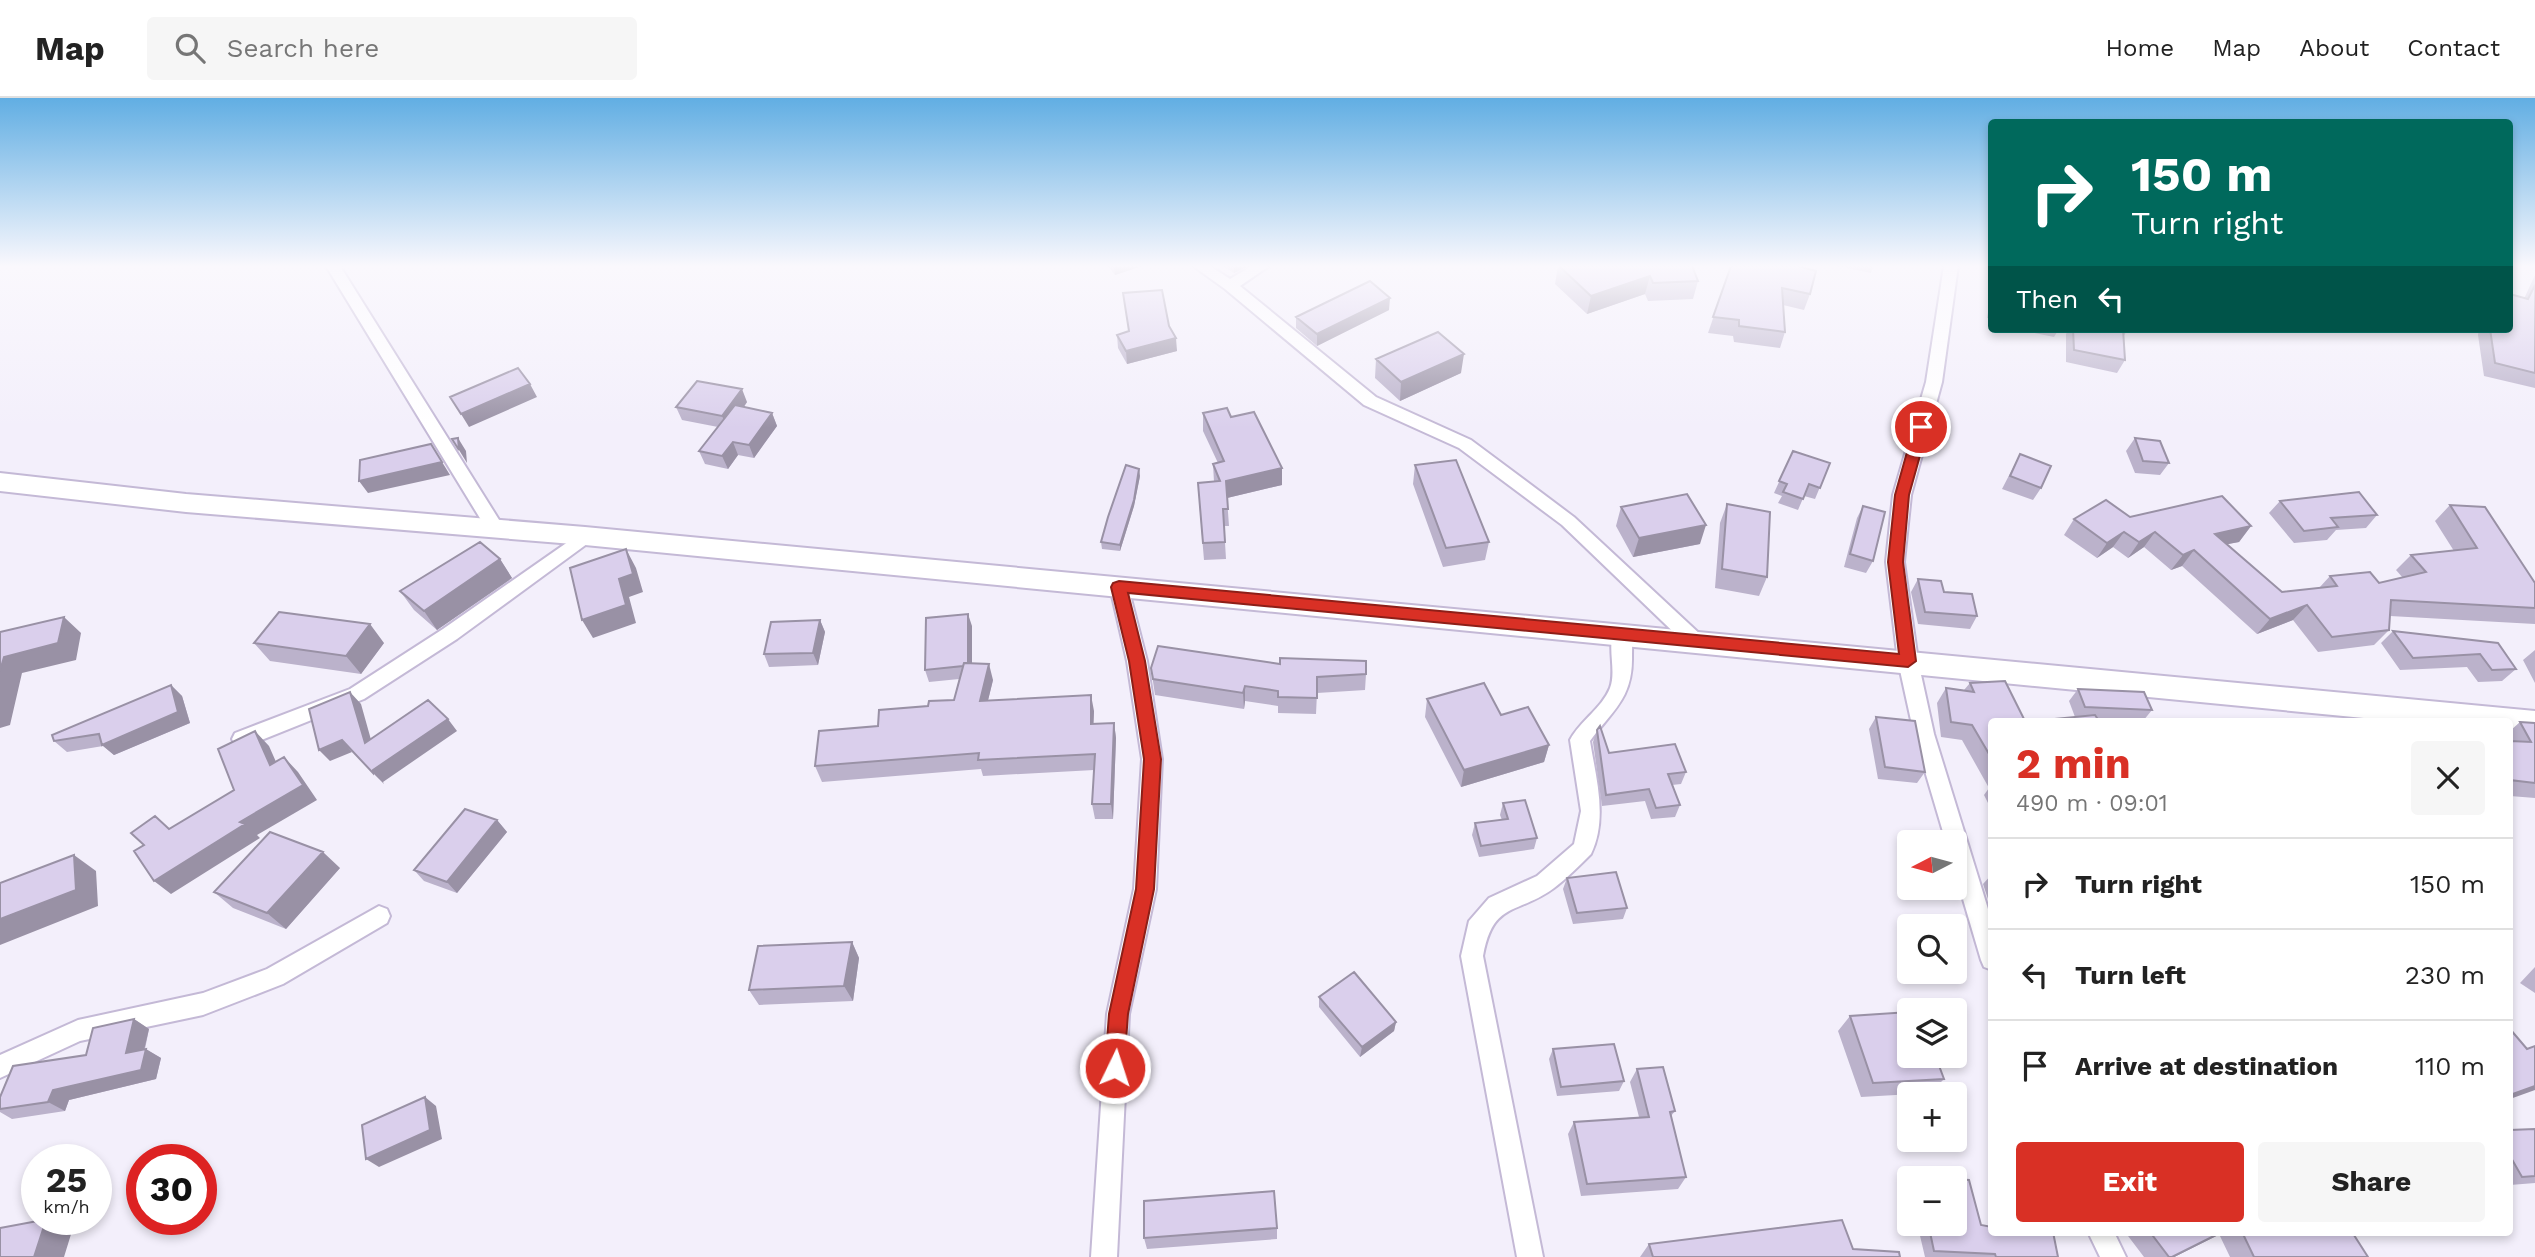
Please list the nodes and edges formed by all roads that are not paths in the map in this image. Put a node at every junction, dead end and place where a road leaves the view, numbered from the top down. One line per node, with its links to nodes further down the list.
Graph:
1 (366, 320): 5 (street)
2 (1271, 320): 9 (street)
3 (1943, 320): 10 (street)
4 (0, 482): 5 (main road)
5 (495, 528): 6 (main road)
6 (585, 536): 7 (main road); 14 (street)
7 (1119, 587): 8 (main road); 19 (street)
8 (1622, 634): 9 (main road); 20 (street)
9 (1695, 641): 10 (main road)
10 (1908, 661): 11 (main road); 16 (street)
11 (2484, 718)
12 (2513, 721): 13 (main road)
13 (2535, 723)
14 (242, 739)
15 (379, 916): 17 (street)
16 (1988, 947)
17 (0, 1067)
18 (2103, 1236): 21 (street)
19 (1104, 1257)
20 (1530, 1257)
21 (2113, 1257)

